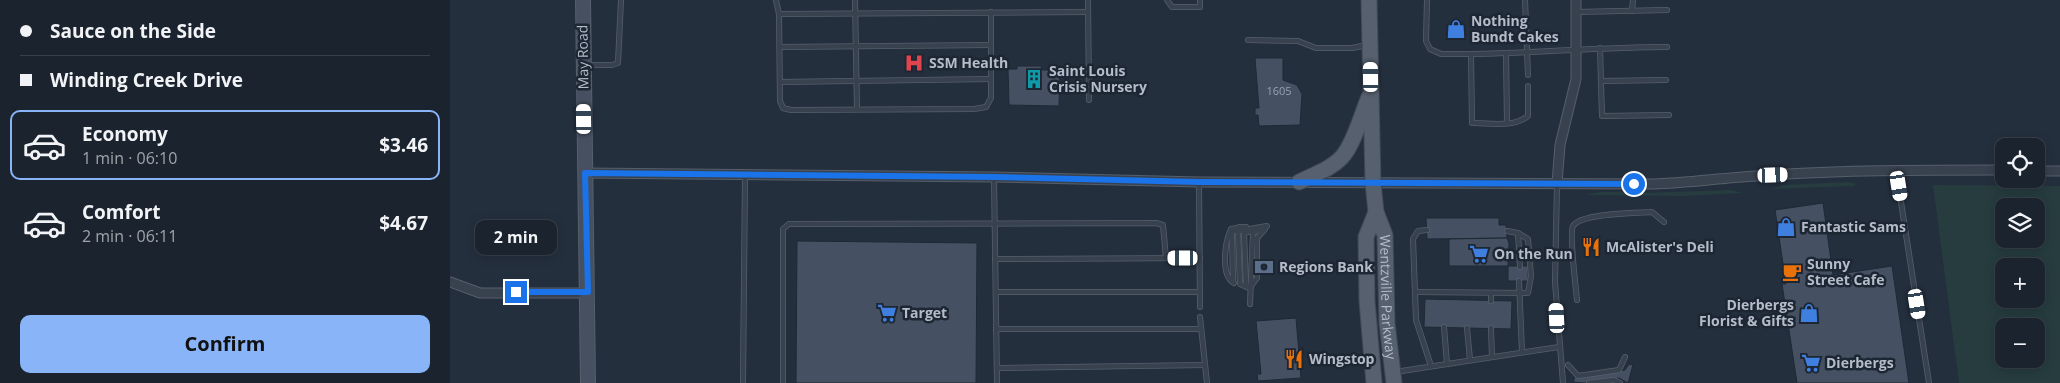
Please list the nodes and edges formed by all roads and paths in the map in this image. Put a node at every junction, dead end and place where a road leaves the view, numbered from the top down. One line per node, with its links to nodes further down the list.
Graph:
1 (583, 0): 31 (street, May Road)
2 (621, 0): 31 (lane)
3 (776, 0): 19 (lane)
4 (855, 0): 15 (lane)
5 (1088, 0): 17 (lane)
6 (1167, 0): 7 (lane)
7 (1200, 0)
8 (1369, 0): 21 (main road, Wentzville Parkway)
9 (1427, 0): 30 (lane)
10 (1525, 0): 29 (lane)
11 (1576, 0): 18 (street)
12 (1632, 0): 14 (lane)
13 (1667, 10): 14 (lane)
14 (1632, 11): 18 (lane)
15 (856, 12): 16 (lane); 19 (lane); 22 (lane)
16 (991, 12): 17 (lane); 23 (lane)
17 (1088, 12): 40 (lane)
18 (1576, 12): 27 (street)
19 (779, 14): 24 (lane)
20 (1248, 40): 21 (lane)
21 (1370, 44): 39 (main road, Wentzville Parkway)
22 (856, 45): 23 (lane); 24 (lane); 34 (lane)
23 (991, 45): 33 (lane)
24 (780, 47): 37 (lane)
25 (1667, 47): 26 (lane)
26 (1600, 48): 27 (lane); 36 (lane)
27 (1576, 50): 29 (lane); 54 (street)
28 (1506, 53): 29 (lane); 30 (lane); 43 (lane)
29 (1526, 53): 32 (lane)
30 (1471, 54): 43 (lane)
31 (584, 65): 48 (street, May Road)
32 (1528, 74)
33 (991, 79): 34 (lane); 41 (lane)
34 (856, 80): 37 (lane); 41 (lane)
35 (1666, 80): 36 (lane)
36 (1601, 81): 42 (lane)
37 (780, 82): 41 (lane)
38 (1528, 86): 43 (lane)
39 (1371, 91): 52 (main road); 53 (main road, Wentzville Parkway)
40 (1088, 100)
41 (857, 109)
42 (1669, 115)
43 (1507, 123)
44 (1896, 170): 45 (street); 54 (street); 109 (lane)
45 (1995, 170)
46 (2045, 171): 47 (street)
47 (2060, 171)
48 (585, 173): 49 (street); 69 (street, May Road)
49 (745, 175): 50 (street); 101 (lane)
50 (994, 177): 51 (street); 57 (lane)
51 (1199, 182): 52 (street); 63 (lane)
52 (1299, 182): 53 (street)
53 (1373, 182): 54 (street); 55 (main road, Wentzville Parkway)
54 (1557, 182): 89 (lane)
55 (1376, 212): 99 (main road, Wentzville Parkway); 105 (main road, Wentzville Parkway)
56 (1664, 222): 79 (lane)
57 (995, 225): 62 (lane); 64 (lane); 102 (lane)
58 (1267, 226): 68 (lane); 68 (lane); 68 (lane)
59 (1427, 230): 72 (lane)
60 (1507, 231): 61 (lane)
61 (1518, 233): 65 (lane); 76 (lane)
62 (1166, 258): 63 (lane); 64 (lane)
63 (1200, 258): 71 (lane)
64 (995, 259): 70 (lane)
65 (1520, 267)
66 (1520, 281): 76 (lane)
67 (450, 282): 69 (street)
68 (1249, 288): 81 (lane)
69 (588, 292): 100 (street, May Road)
70 (996, 292): 71 (lane); 87 (lane)
71 (1200, 292): 82 (lane)
72 (1415, 292): 73 (lane); 97 (lane)
73 (1441, 292): 74 (lane); 77 (lane)
74 (1465, 293): 75 (lane); 78 (lane)
75 (1490, 293): 76 (lane); 80 (lane)
76 (1519, 294): 90 (lane)
77 (1441, 300)
78 (1466, 300)
79 (1577, 300)
80 (1490, 301)
81 (1250, 304)
82 (1200, 307)
83 (1200, 317): 88 (lane)
84 (1444, 327): 94 (lane)
85 (1467, 328): 93 (lane)
86 (1491, 328): 91 (lane)
87 (996, 329): 88 (lane); 98 (lane)
88 (1200, 329): 95 (lane)
89 (1559, 347): 90 (lane); 106 (lane)
90 (1522, 352): 91 (lane)
91 (1492, 357): 93 (lane)
92 (1625, 357): 96 (lane)
93 (1470, 360): 94 (lane)
94 (1447, 364): 97 (lane)
95 (1205, 365): 98 (lane); 104 (lane)
96 (1568, 365)
97 (1431, 366): 99 (lane)
98 (997, 368): 103 (lane)
99 (1394, 378)
100 (588, 383)
101 (743, 383)
102 (783, 383)
103 (997, 383)
104 (1207, 383)
105 (1374, 383)
106 (1563, 383)
107 (1589, 383): 108 (lane)
108 (1620, 383)
109 (1929, 383)

